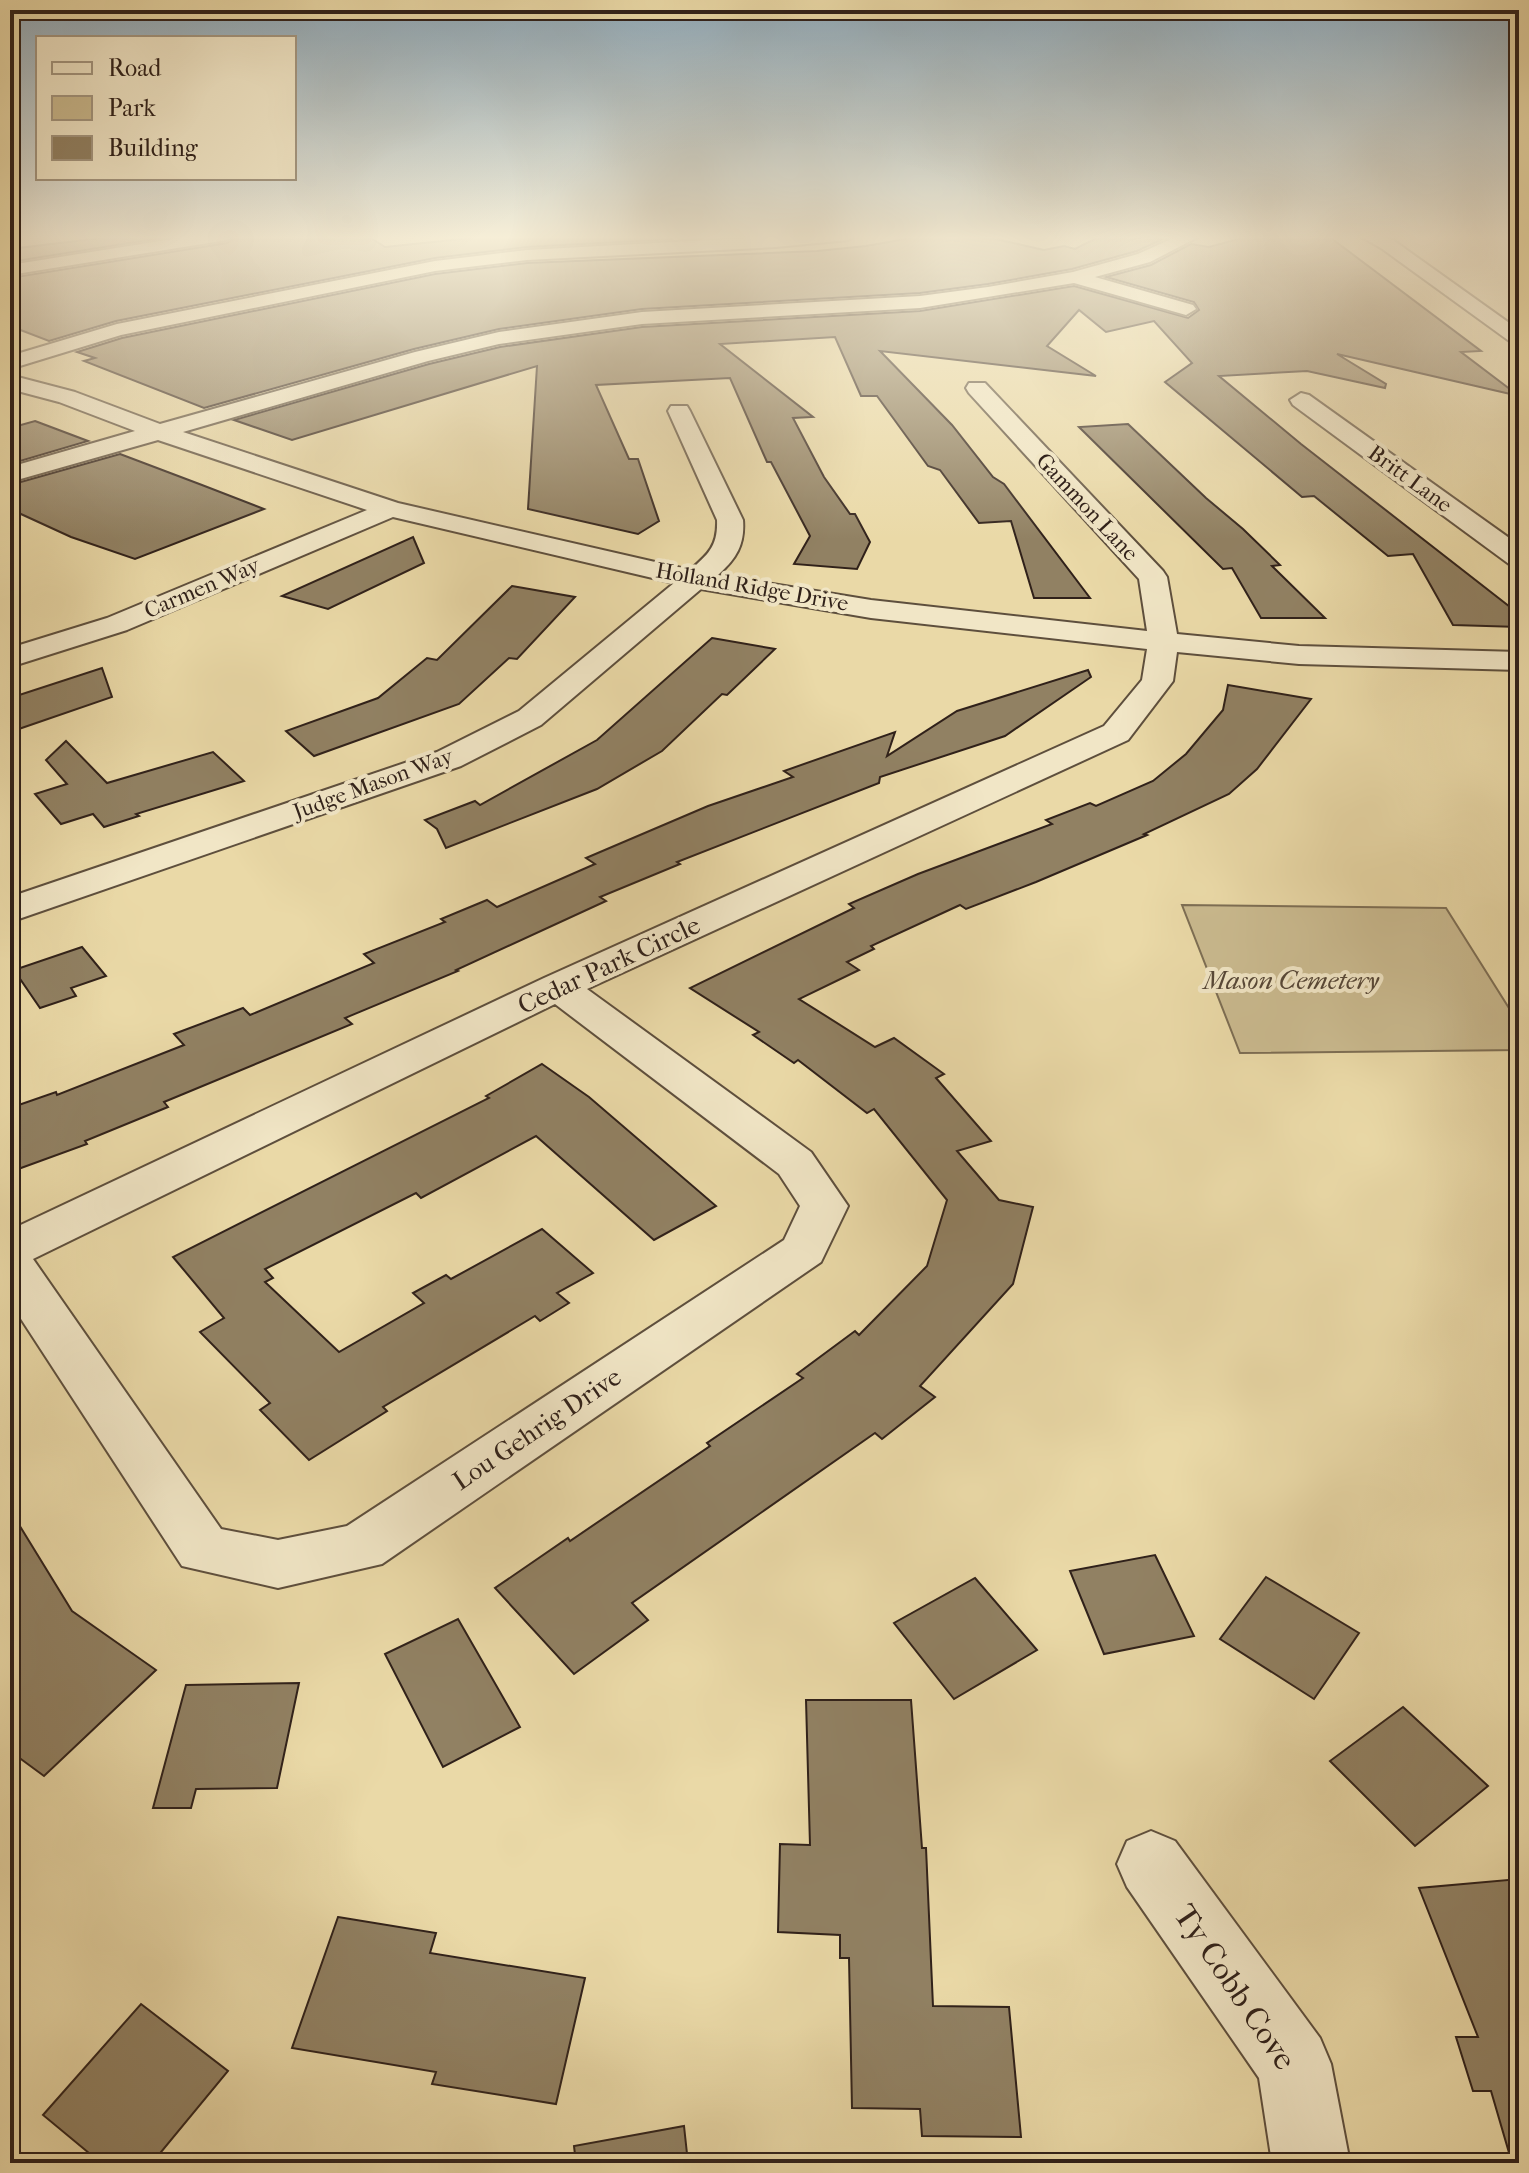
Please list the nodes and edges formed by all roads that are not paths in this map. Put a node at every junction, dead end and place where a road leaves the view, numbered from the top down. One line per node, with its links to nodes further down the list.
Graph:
1 (96, 336): 3 (street)
2 (514, 336): 8 (street)
3 (10, 363)
4 (10, 382): 8 (street, Holland Ridge Drive)
5 (977, 388): 13 (street, Gammon Lane)
6 (1301, 400): 11 (street, Britt Lane)
7 (679, 411): 12 (street, Judge Mason Way)
8 (158, 432): 9 (street); 10 (street, Holland Ridge Drive)
9 (10, 475)
10 (391, 509): 12 (street, Holland Ridge Drive); 14 (street, Carmen Way)
11 (1519, 558)
12 (694, 579): 13 (street, Holland Ridge Drive); 16 (street, Judge Mason Way)
13 (1163, 642): 15 (street, Holland Ridge Drive); 17 (street, Cedar Park Circle)
14 (10, 658)
15 (1519, 661)
16 (10, 910)
17 (558, 987): 18 (street, Cedar Park Circle); 19 (street, Lou Gehrig Drive)
18 (10, 1250)
19 (10, 1263)
20 (1151, 1864): 21 (street, Ty Cobb Cove)
21 (1311, 2163)

